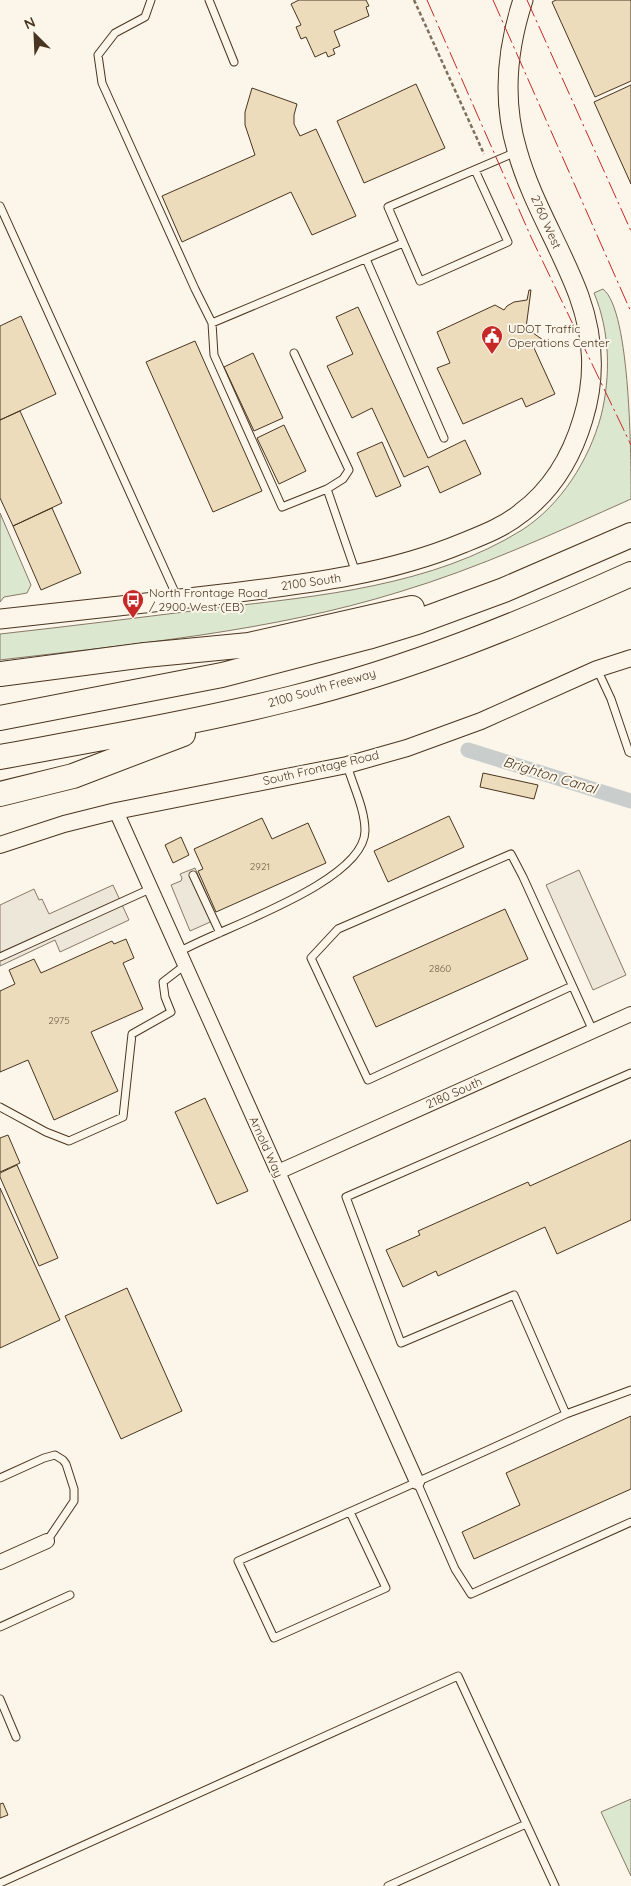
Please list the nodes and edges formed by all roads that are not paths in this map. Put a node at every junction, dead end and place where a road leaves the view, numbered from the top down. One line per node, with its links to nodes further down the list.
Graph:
1 (151, 0): 10 (lane)
2 (210, 0): 4 (lane)
3 (524, 0): 5 (main road, 2760 West)
4 (234, 62)
5 (517, 152): 6 (lane); 13 (main road, 2760 West)
6 (475, 170): 8 (lane); 8 (lane)
7 (0, 206): 18 (lane)
8 (403, 243): 9 (lane)
9 (366, 259): 10 (lane); 12 (lane)
10 (212, 323): 14 (lane)
11 (294, 353): 14 (lane)
12 (444, 438)
13 (576, 443): 17 (main road, 2100 South)
14 (327, 489): 17 (lane)
15 (631, 534): 22 (highway); 24 (highway)
16 (631, 574): 23 (highway, 2100 South Freeway)
17 (356, 575): 18 (main road, 2100 South)
18 (178, 599): 19 (main road, 2100 South)
19 (0, 619)
20 (631, 658): 21 (street, South Frontage Road)
21 (597, 669): 25 (lane); 27 (street, South Frontage Road)
22 (0, 674)
23 (294, 698): 26 (highway, 2100 South Freeway); 28 (highway)
24 (0, 718)
25 (631, 753)
26 (0, 757)
27 (347, 765): 29 (street, South Frontage Road); 33 (lane)
28 (0, 794)
29 (116, 811): 30 (street, South Frontage Road); 32 (street, Arnold Way)
30 (0, 845)
31 (193, 875): 33 (lane)
32 (150, 889): 34 (street, Arnold Way); 35 (lane)
33 (220, 933): 34 (lane)
34 (179, 952): 36 (street, Arnold Way)
35 (0, 957)
36 (185, 966): 41 (lane); 42 (street, Arnold Way)
37 (572, 986): 37 (lane); 39 (lane)
38 (631, 1014): 39 (street, 2180 South)
39 (593, 1031): 42 (street, 2180 South)
40 (631, 1073): 44 (lane)
41 (0, 1107)
42 (278, 1172): 46 (street, Arnold Way)
43 (631, 1390): 44 (lane)
44 (566, 1414): 46 (lane)
45 (0, 1478): 49 (lane)
46 (417, 1482): 47 (lane); 48 (lane)
47 (350, 1512): 47 (lane)
48 (631, 1522)
49 (47, 1541): 50 (street)
50 (0, 1561)
51 (70, 1595): 52 (lane)
52 (0, 1627)
53 (0, 1699): 54 (lane)
54 (16, 1737)
55 (526, 1824): 56 (lane); 57 (lane); 58 (lane)
56 (0, 1882)
57 (388, 1886)
58 (555, 1886)

